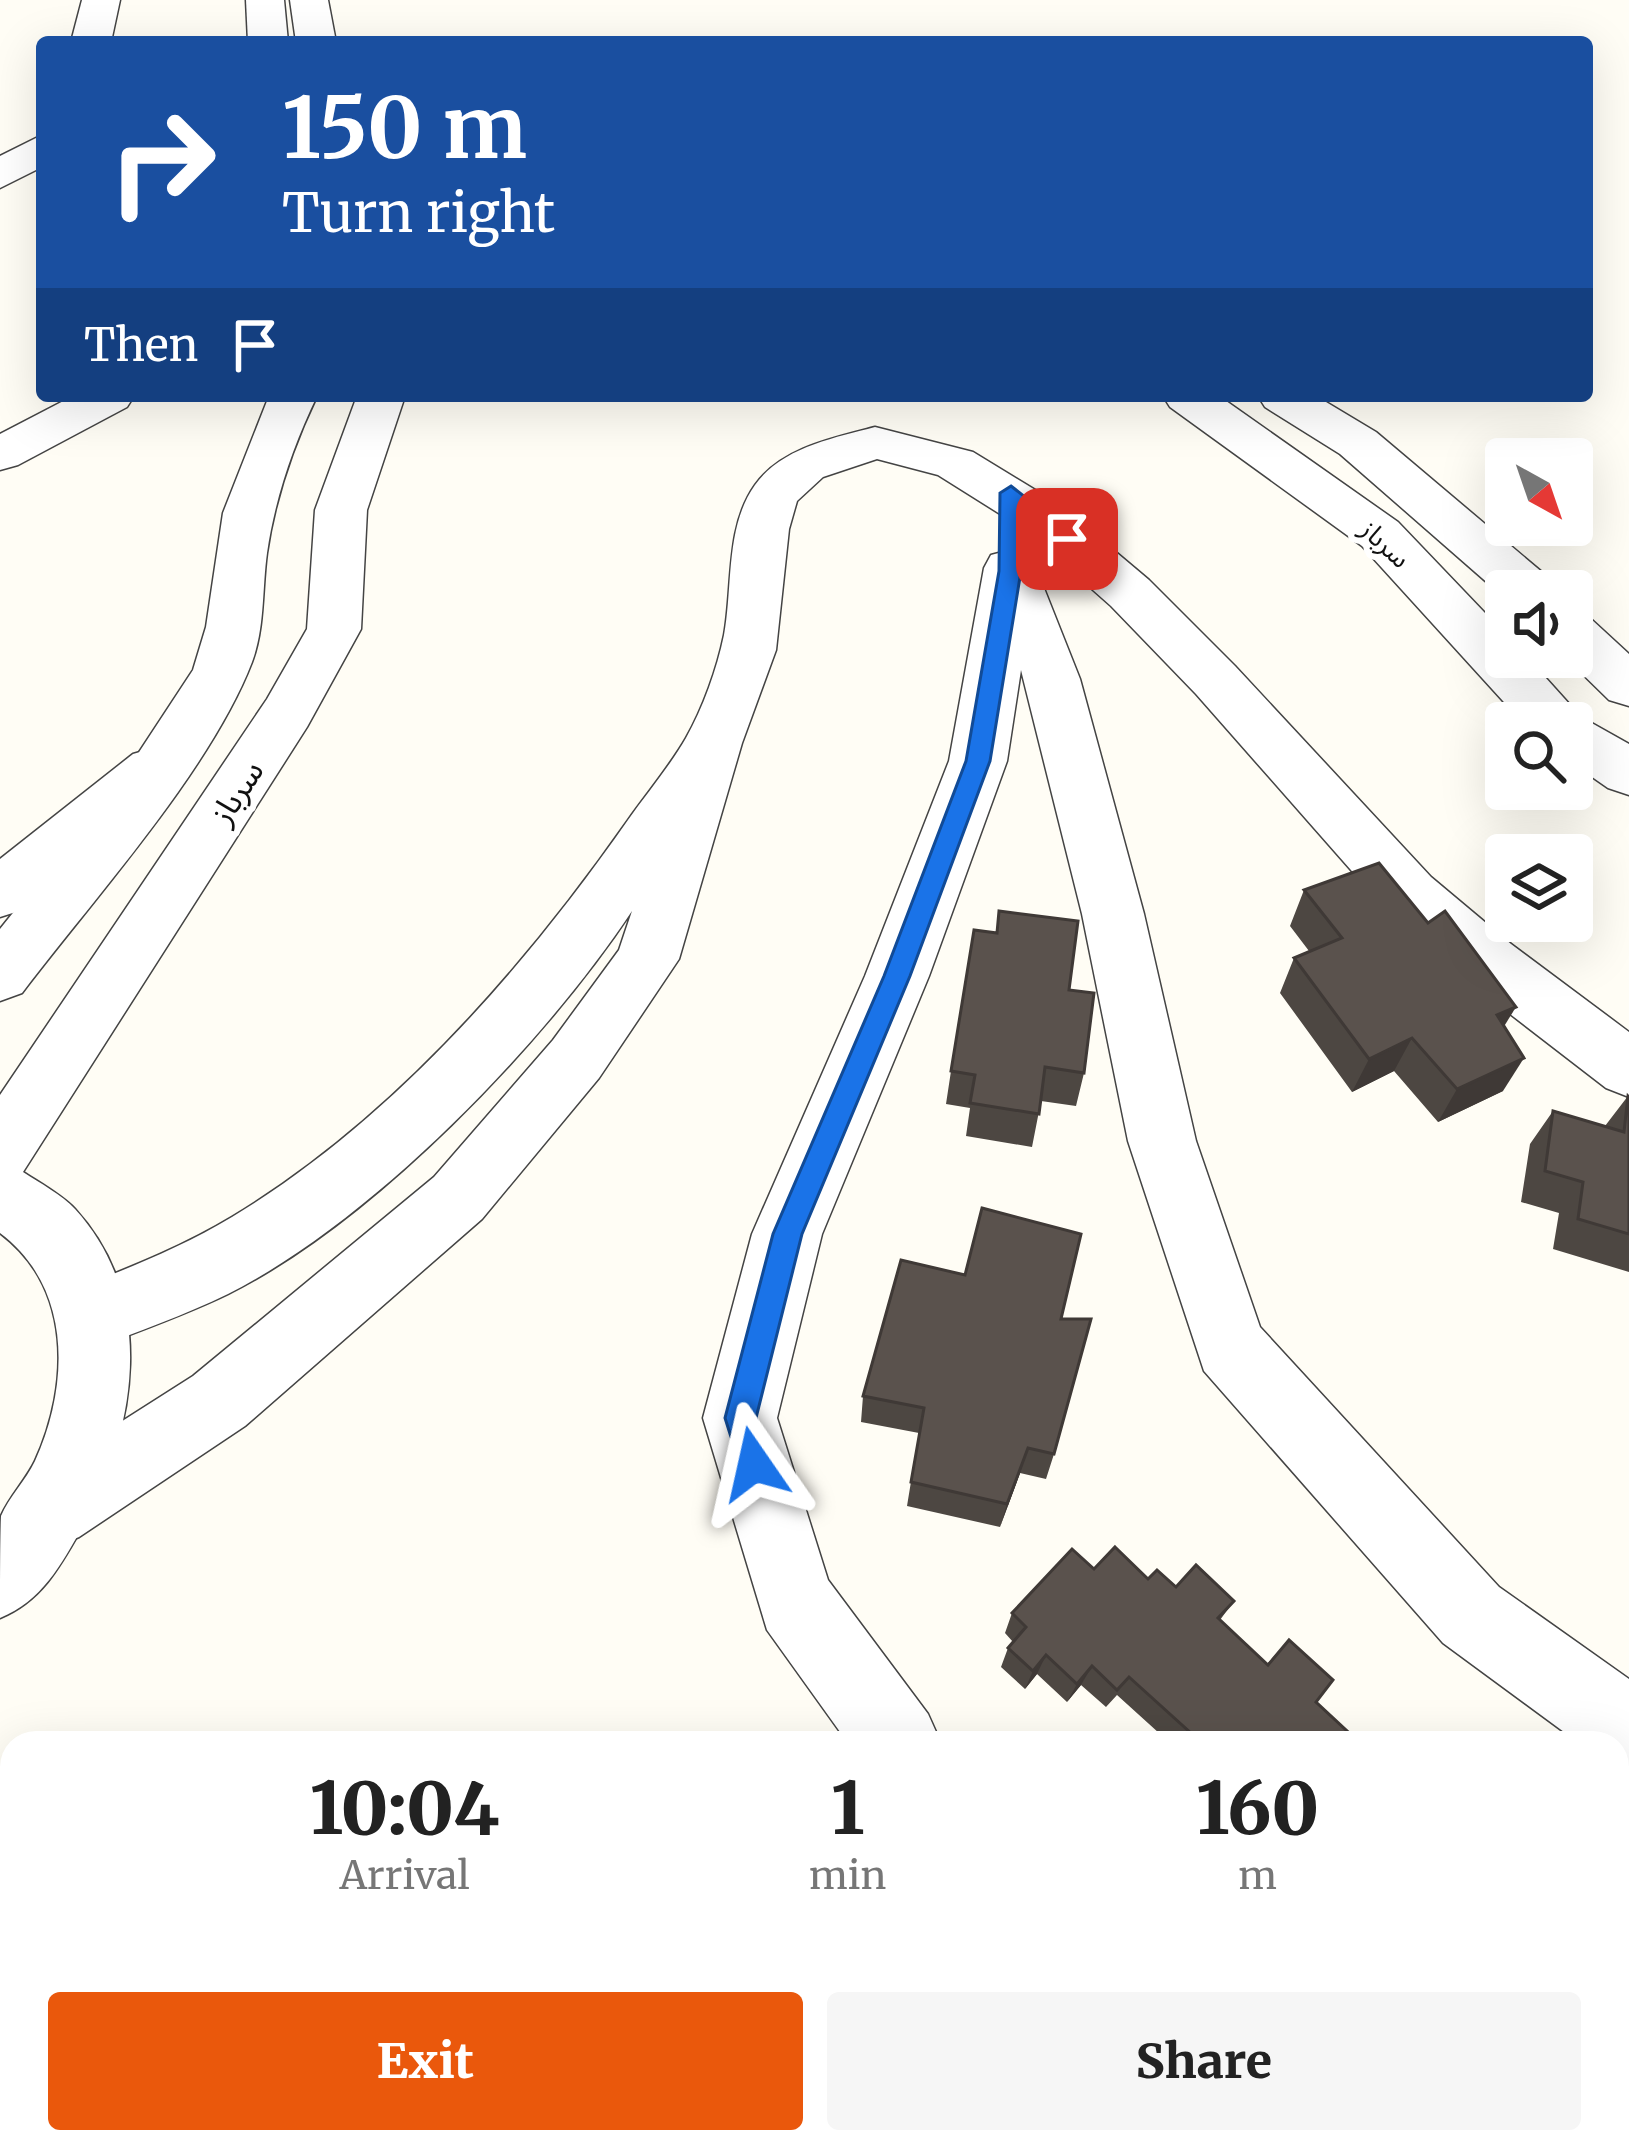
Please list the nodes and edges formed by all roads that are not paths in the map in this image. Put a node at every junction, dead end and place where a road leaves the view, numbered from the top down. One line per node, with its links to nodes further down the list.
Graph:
1 (100, 0): 4 (street)
2 (265, 0): 5 (street)
3 (309, 0): 6 (street)
4 (93, 36)
5 (268, 36)
6 (315, 36)
7 (99, 402): 12 (street)
8 (290, 402): 21 (street)
9 (379, 402): 26 (street, سرباز)
10 (1195, 402): 18 (street, سرباز)
11 (1292, 402): 14 (street, سرباز)
12 (0, 454)
13 (1011, 493): 15 (street); 19 (street); 25 (street)
14 (1505, 570)
15 (1010, 571): 31 (street); 32 (street)
16 (1593, 652): 17 (street)
17 (1629, 686)
18 (1536, 702)
19 (713, 743): 28 (street); 29 (street)
20 (1593, 749): 22 (street)
21 (161, 763): 23 (street); 24 (street)
22 (1629, 773)
23 (0, 892)
24 (0, 975)
25 (1629, 1070)
26 (0, 1151)
27 (0, 1194): 28 (street)
28 (92, 1316): 29 (street)
29 (52, 1510): 30 (street)
30 (0, 1579)
31 (1629, 1729)
32 (889, 1731)

